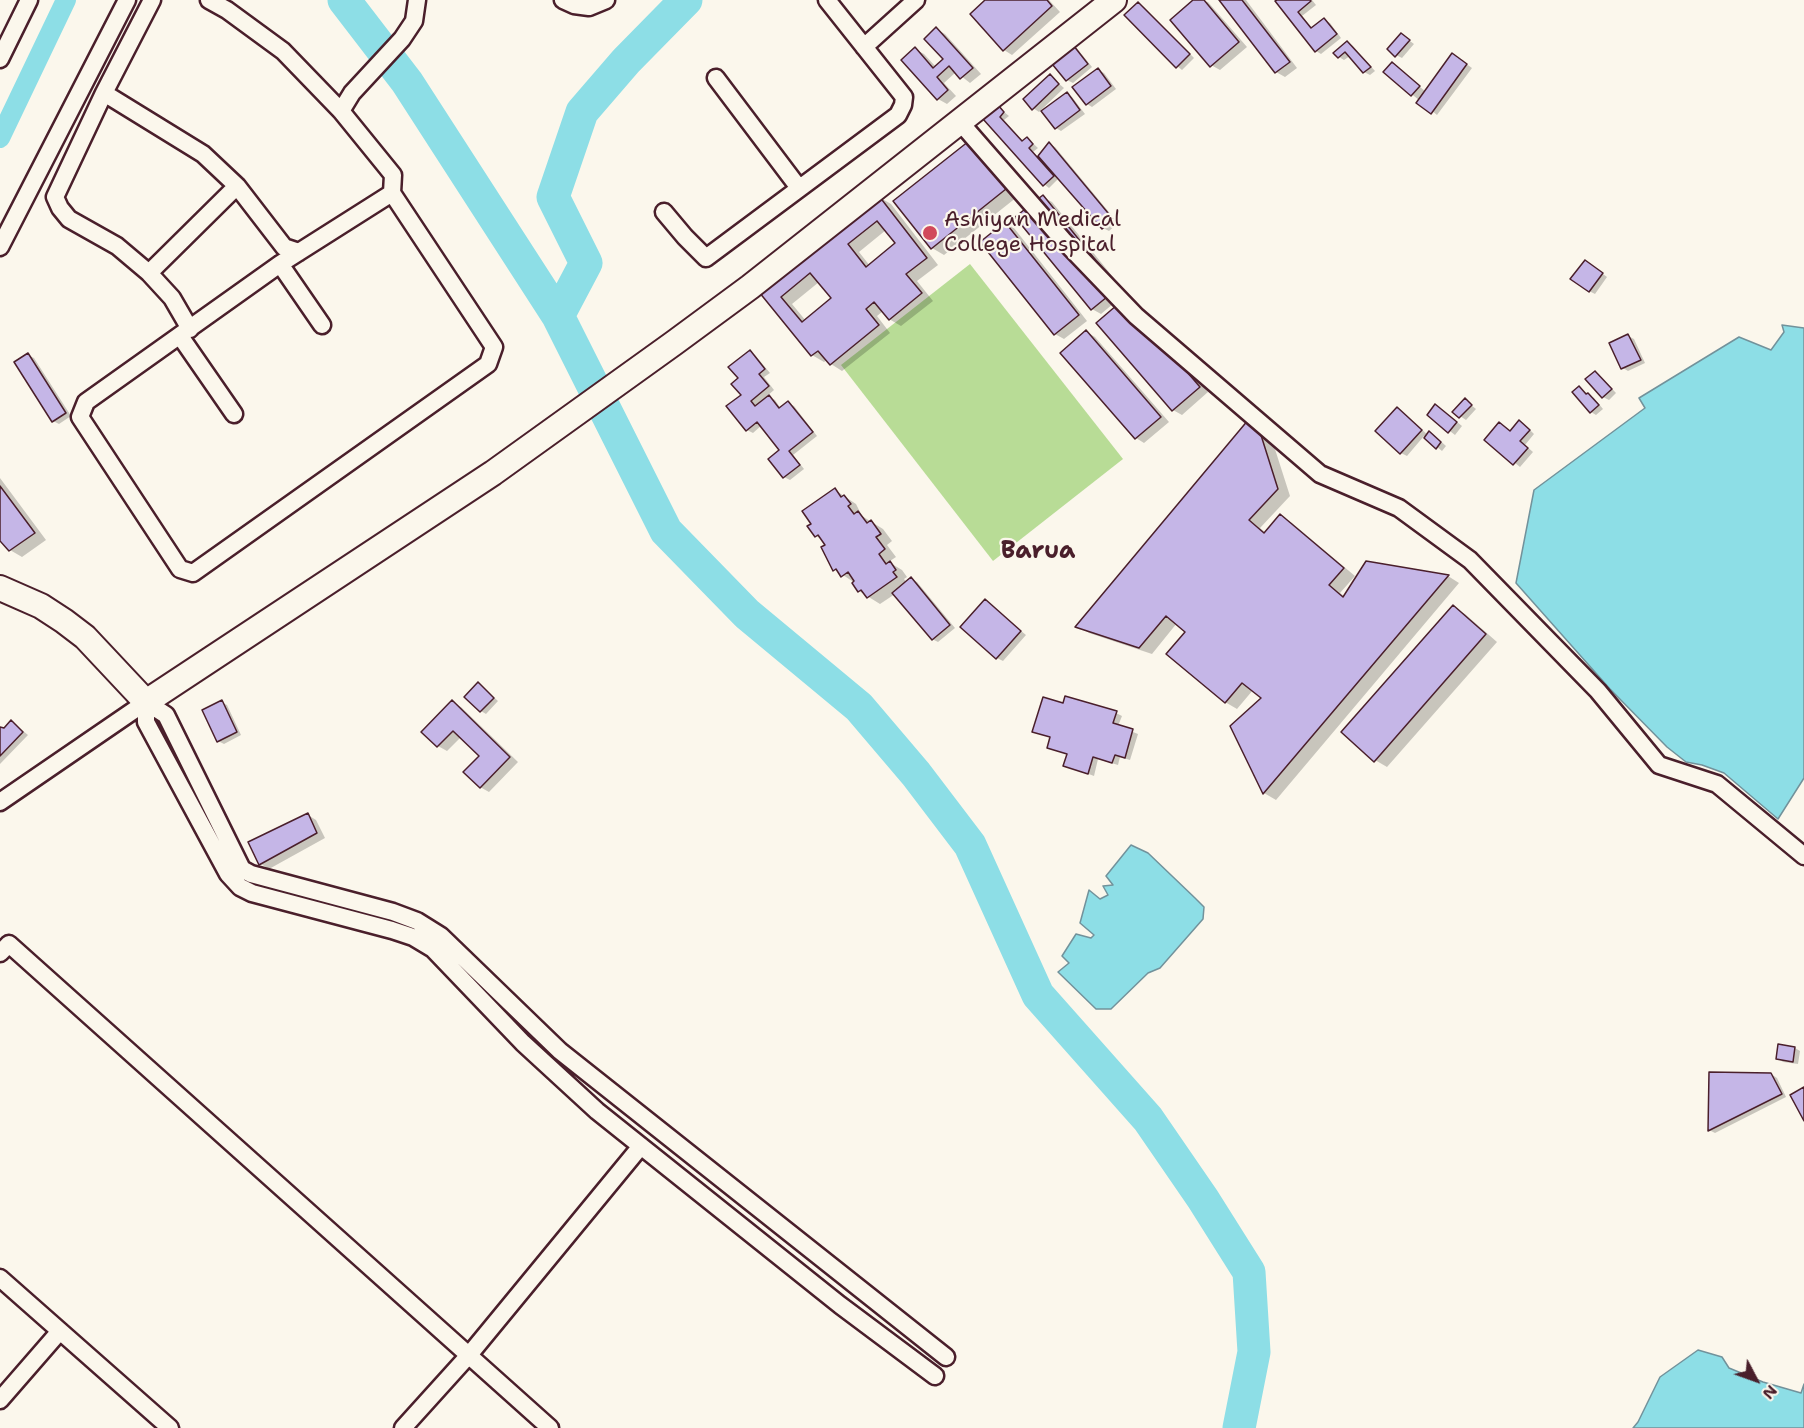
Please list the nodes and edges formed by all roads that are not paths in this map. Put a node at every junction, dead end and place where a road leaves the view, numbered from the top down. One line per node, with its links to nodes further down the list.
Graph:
1 (23, 0): 13 (street)
2 (29, 0): 14 (street)
3 (127, 0): 23 (street)
4 (152, 0): 16 (street)
5 (209, 0): 17 (street)
6 (417, 0): 17 (street)
7 (563, 0): 8 (street)
8 (606, 0)
9 (827, 0): 12 (street)
10 (916, 0): 12 (street)
11 (1114, 0): 18 (street)
12 (864, 47): 20 (street)
13 (0, 48)
14 (0, 59)
15 (716, 78): 20 (street)
16 (104, 93): 19 (street); 26 (street)
17 (342, 111): 21 (street)
18 (960, 122): 31 (street); 33 (street)
19 (237, 186): 24 (street); 26 (street)
20 (799, 188): 22 (street)
21 (392, 193): 24 (street); 28 (street)
22 (664, 212)
23 (0, 247)
24 (299, 252): 25 (street)
25 (280, 264): 27 (street); 28 (street)
26 (150, 273): 28 (street)
27 (322, 325)
28 (185, 332): 29 (street)
29 (234, 414)
30 (0, 588): 31 (street)
31 (146, 702): 32 (street); 34 (street); 35 (street)
32 (0, 802)
33 (1804, 856)
34 (344, 898): 35 (street); 39 (street)
35 (340, 916): 37 (street)
36 (3, 944): 42 (street)
37 (641, 1146): 40 (street); 42 (street)
38 (0, 1278): 41 (street)
39 (856, 1286): 40 (street); 43 (street)
40 (840, 1305): 44 (street)
41 (60, 1330): 45 (street); 46 (street)
42 (469, 1355): 47 (street); 48 (street)
43 (946, 1358)
44 (935, 1376)
45 (0, 1400)
46 (169, 1428)
47 (403, 1428)
48 (550, 1428)

